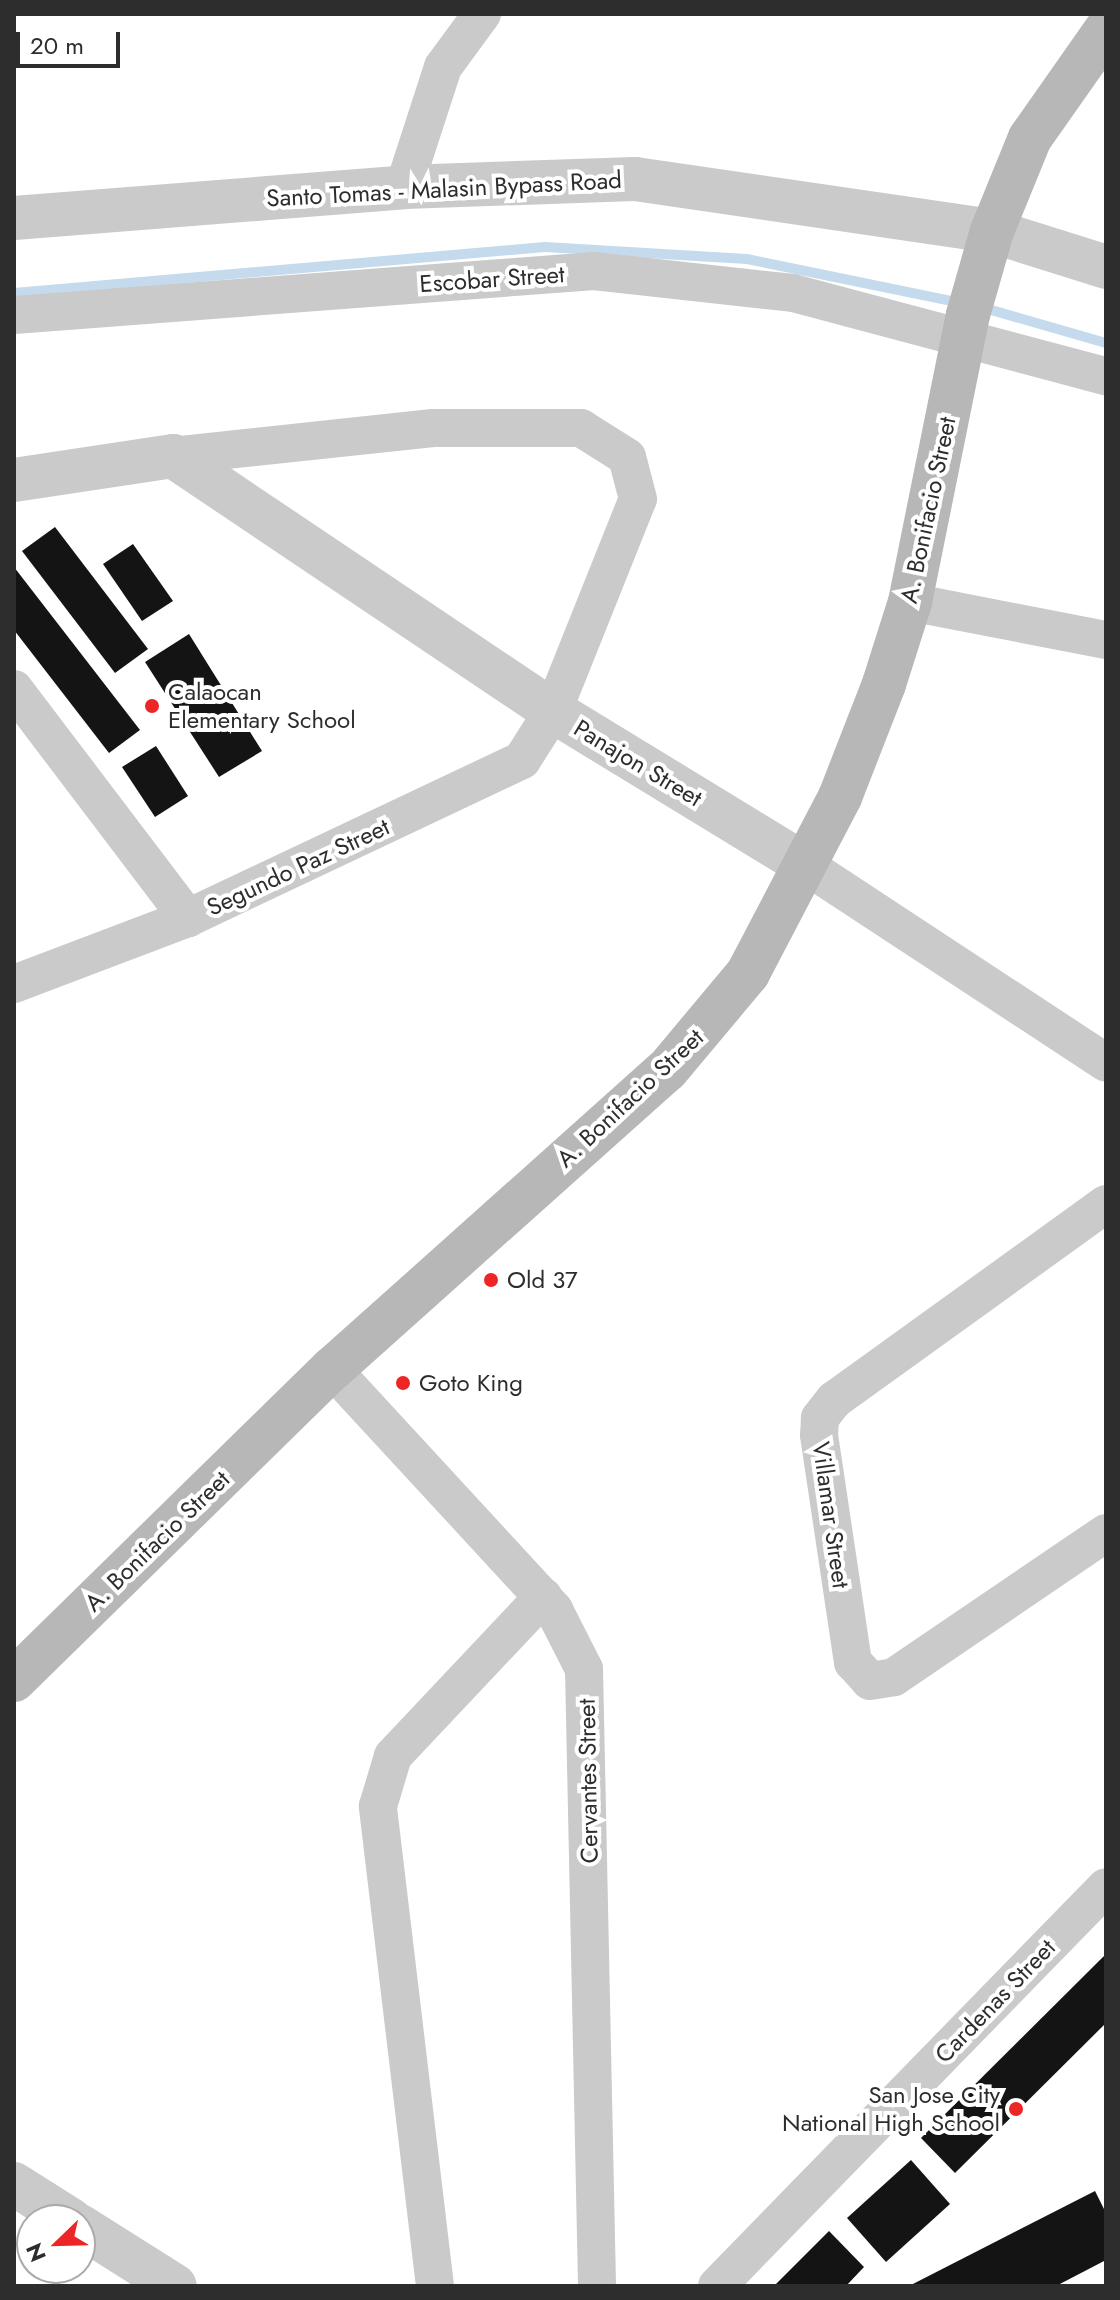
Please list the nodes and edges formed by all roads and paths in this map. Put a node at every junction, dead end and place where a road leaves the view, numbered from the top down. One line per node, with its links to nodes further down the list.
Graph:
1 (482, 14): 3 (street)
2 (1106, 30): 5 (main road, A. Bonifacio Street)
3 (404, 187): 4 (street, Santo Tomas - Malasin Bypass Road); 5 (street, Santo Tomas - Malasin Bypass Road)
4 (14, 218)
5 (992, 231): 6 (street, Santo Tomas - Malasin Bypass Road); 7 (main road, A. Bonifacio Street)
6 (1106, 267)
7 (970, 310): 8 (street, Escobar Street); 9 (street, Escobar Street); 12 (main road, A. Bonifacio Street)
8 (14, 315)
9 (1106, 376)
10 (173, 456): 11 (street); 15 (street, Panajon Street); 15 (street, Segundo Paz Street)
11 (14, 480)
12 (910, 602): 13 (street); 16 (main road, A. Bonifacio Street)
13 (1106, 640)
14 (14, 689): 17 (street)
15 (553, 711): 16 (street, Panajon Street); 17 (street, Segundo Paz Street)
16 (805, 865): 19 (street, Panajon Street); 21 (main road, A. Bonifacio Street)
17 (188, 918): 18 (street, Segundo Paz Street)
18 (14, 984)
19 (1106, 1063)
20 (1106, 1204): 22 (street, Villamar Street)
21 (332, 1369): 23 (street, Cervantes Street); 24 (main road, A. Bonifacio Street)
22 (1106, 1533)
23 (543, 1597): 30 (street); 31 (street, Cervantes Street)
24 (14, 1680)
25 (1106, 1887): 32 (street, Cardenas Street)
26 (14, 2184): 27 (street)
27 (46, 2204)
28 (96, 2236): 29 (street)
29 (175, 2286)
30 (435, 2286)
31 (597, 2286)
32 (717, 2286)

